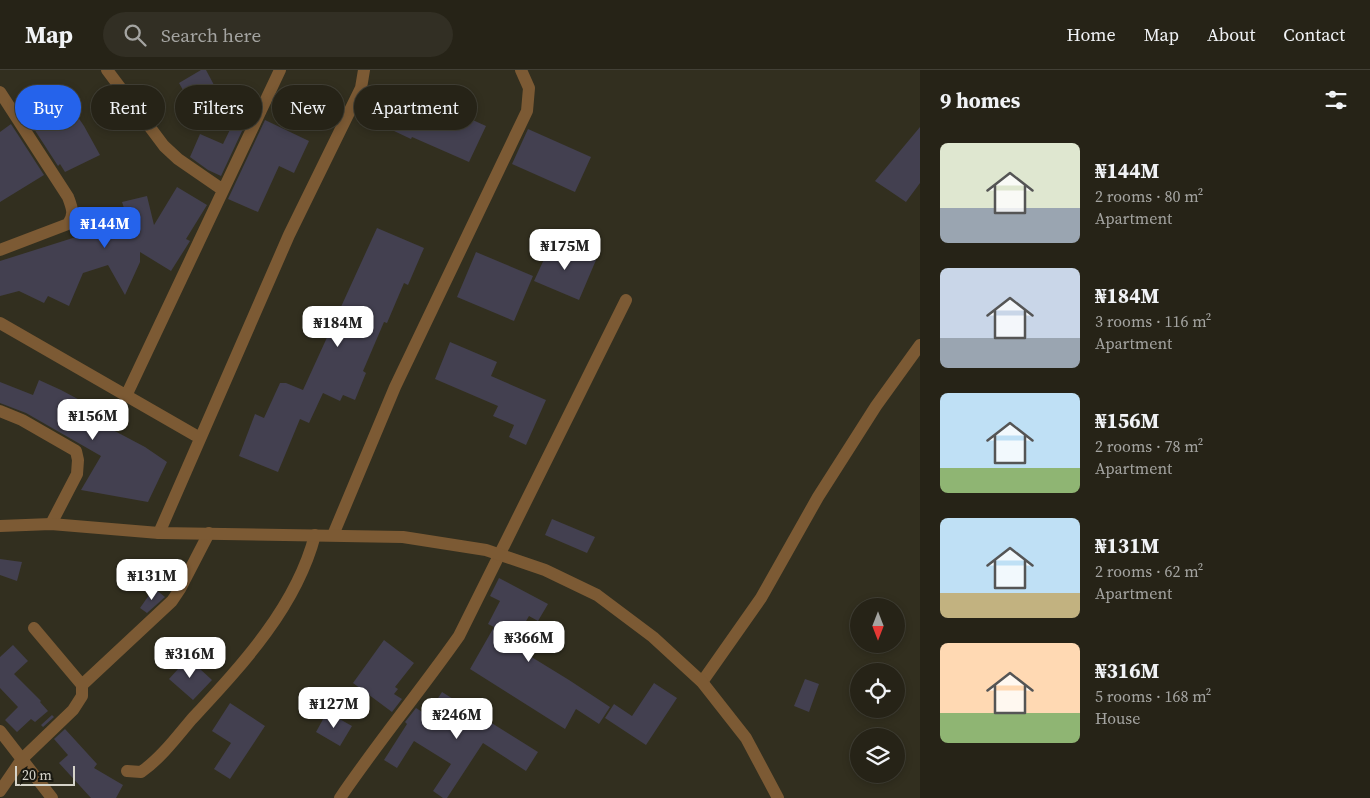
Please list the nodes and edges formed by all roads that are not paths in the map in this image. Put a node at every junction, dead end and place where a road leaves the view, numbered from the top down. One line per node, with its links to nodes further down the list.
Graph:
1 (107, 70): 6 (street)
2 (280, 70): 6 (street)
3 (364, 70): 13 (street)
4 (521, 70): 19 (street)
5 (0, 92): 7 (street)
6 (223, 190): 11 (street)
7 (0, 250)
8 (626, 300): 20 (street)
9 (0, 323): 11 (street)
10 (920, 345): 22 (street)
11 (126, 396): 13 (street)
12 (0, 411): 14 (street)
13 (200, 438): 16 (street)
14 (51, 524): 15 (street); 16 (street)
15 (0, 526)
16 (159, 533): 17 (street)
17 (209, 534): 18 (street); 23 (street)
18 (315, 535): 19 (street); 26 (street)
19 (333, 535): 20 (street)
20 (499, 554): 22 (street); 29 (street)
21 (34, 628): 23 (street)
22 (702, 682): 30 (street)
23 (82, 685): 25 (street)
24 (0, 731): 25 (street)
25 (22, 759): 27 (street); 28 (street)
26 (127, 771)
27 (0, 790)
28 (52, 798)
29 (340, 798)
30 (778, 798)

